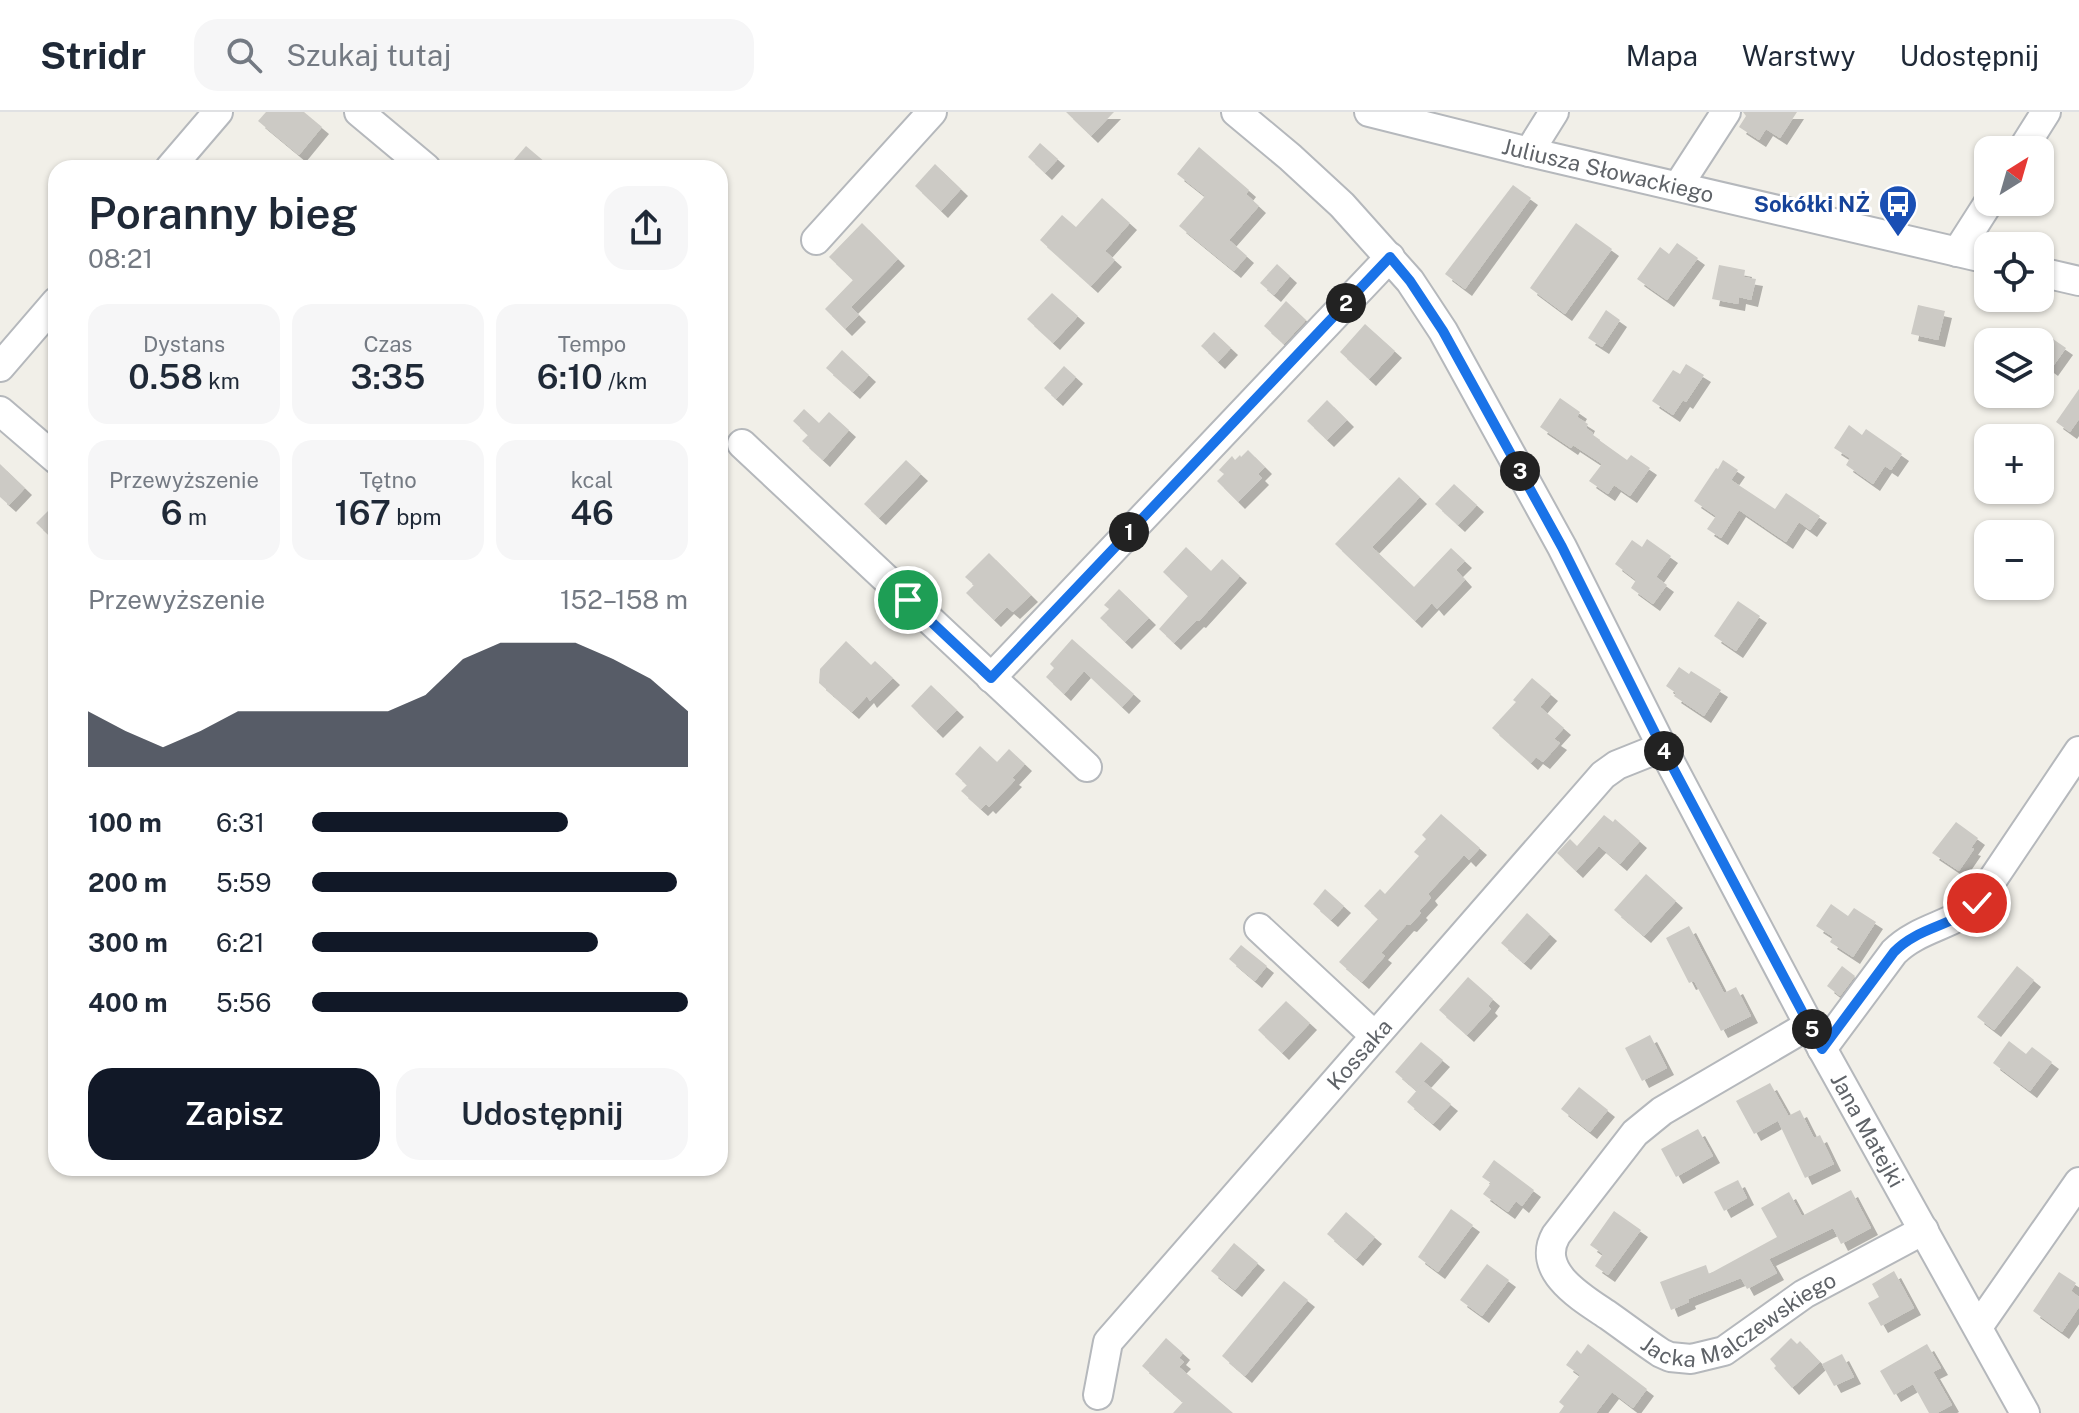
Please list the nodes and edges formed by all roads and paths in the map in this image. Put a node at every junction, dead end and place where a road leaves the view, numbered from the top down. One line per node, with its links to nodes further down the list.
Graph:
1 (218, 112): 11 (street)
2 (359, 112): 12 (street)
3 (932, 112): 15 (street)
4 (1236, 112): 18 (street)
5 (1554, 112): 10 (street)
6 (1726, 112): 13 (street)
7 (2046, 112): 9 (street)
8 (1384, 114): 10 (street, Juliusza Słowackiego)
9 (2031, 136)
10 (1529, 152): 13 (street, Juliusza Słowackiego)
11 (177, 160)
12 (416, 160)
13 (1678, 186): 16 (street, Juliusza Słowackiego)
14 (1980, 216): 16 (street)
15 (816, 240)
16 (1957, 252): 17 (street, Juliusza Słowackiego)
17 (1974, 256)
18 (1390, 257): 26 (street); 27 (street, Jana Matejki)
19 (2054, 275): 20 (street)
20 (2079, 281)
21 (48, 311): 22 (street)
22 (0, 367)
23 (0, 411): 25 (street)
24 (742, 444): 26 (street)
25 (48, 452)
26 (991, 678): 29 (street)
27 (1662, 747): 31 (street, Kossaka); 32 (street, Jana Matejki)
28 (2079, 751): 32 (street)
29 (1087, 767)
30 (1259, 928): 31 (street)
31 (1374, 1035): 36 (street, Kossaka)
32 (1816, 1037): 34 (street, Jana Matejki); 34 (street, Jacka Malczewskiego)
33 (2079, 1182): 35 (street)
34 (1924, 1230): 35 (street, Jana Matejki)
35 (1978, 1327): 37 (street, Jana Matejki)
36 (1098, 1395)
37 (2025, 1413)

